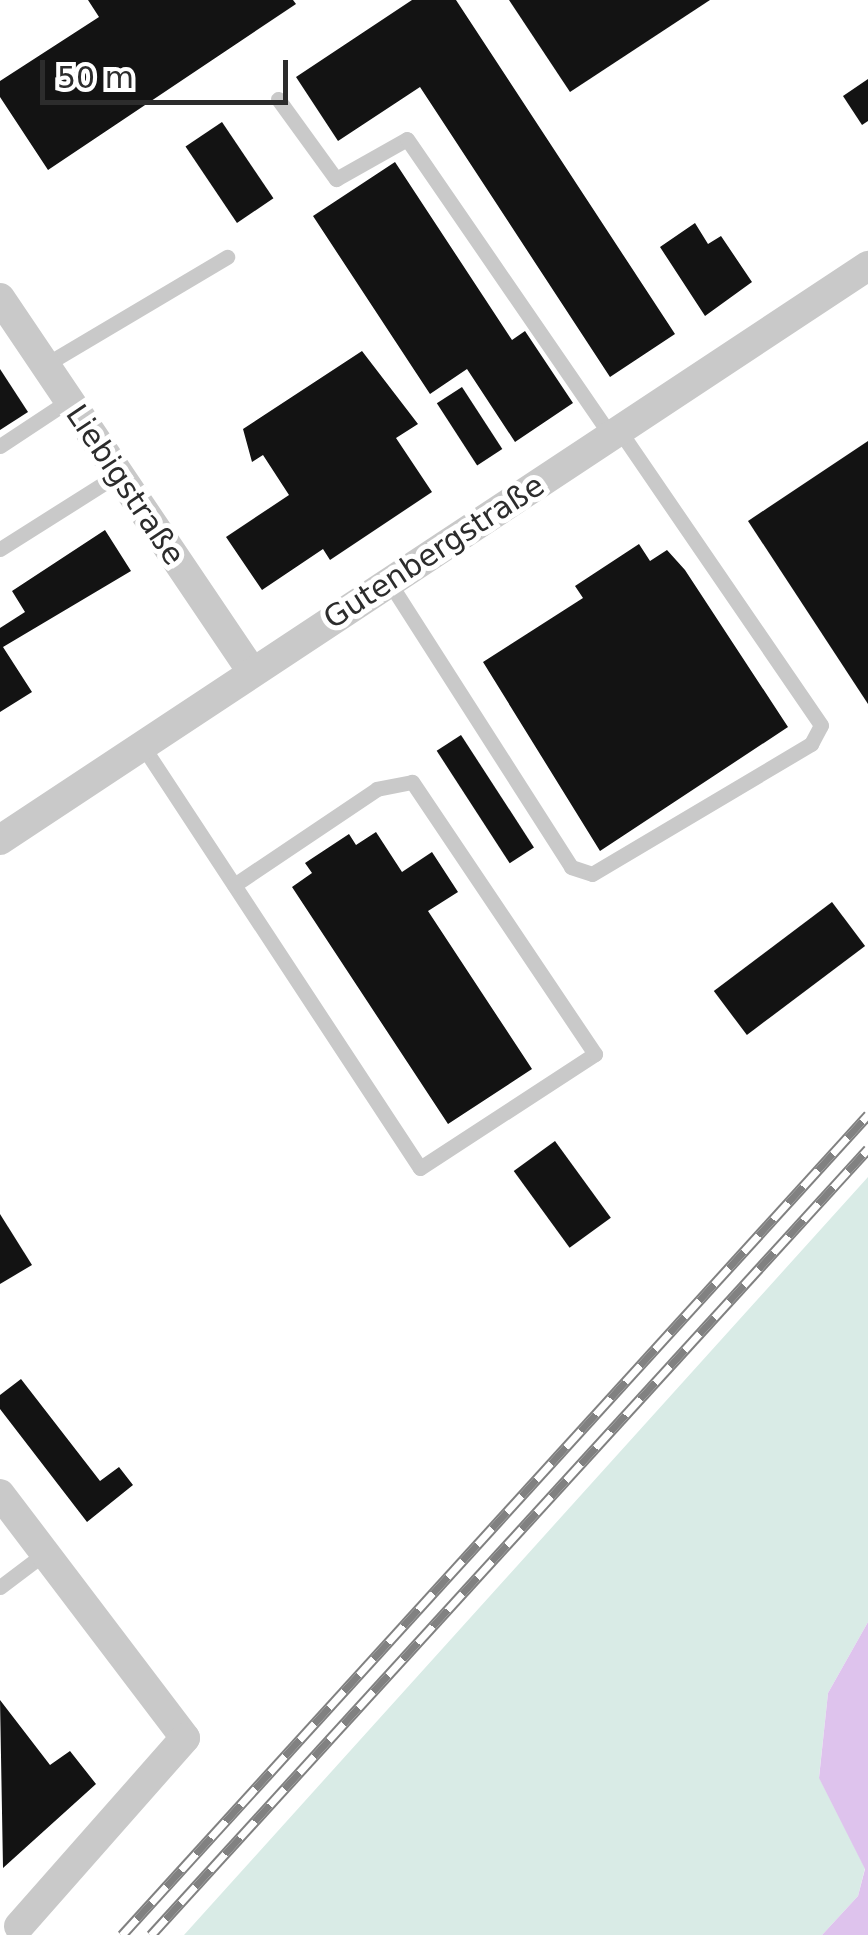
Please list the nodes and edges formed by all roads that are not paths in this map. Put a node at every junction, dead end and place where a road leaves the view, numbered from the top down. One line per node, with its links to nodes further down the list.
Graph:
1 (278, 99): 7 (lane)
2 (227, 258): 5 (lane)
3 (868, 266): 7 (street, Gutenbergstraße)
4 (0, 298): 5 (street, Liebigstraße)
5 (45, 365): 6 (street, Liebigstraße)
6 (68, 401): 8 (lane); 9 (street, Liebigstraße)
7 (616, 433): 11 (street, Gutenbergstraße); 11 (lane)
8 (0, 446)
9 (117, 475): 10 (lane); 12 (street, Liebigstraße)
10 (0, 549)
11 (389, 582): 12 (street, Gutenbergstraße)
12 (252, 672): 13 (street, Gutenbergstraße)
13 (142, 745): 14 (street, Gutenbergstraße); 15 (lane)
14 (0, 840)
15 (234, 885): 15 (lane)
16 (0, 1494): 17 (street)
17 (45, 1554): 18 (lane); 19 (street)
18 (0, 1587)
19 (19, 1926)

